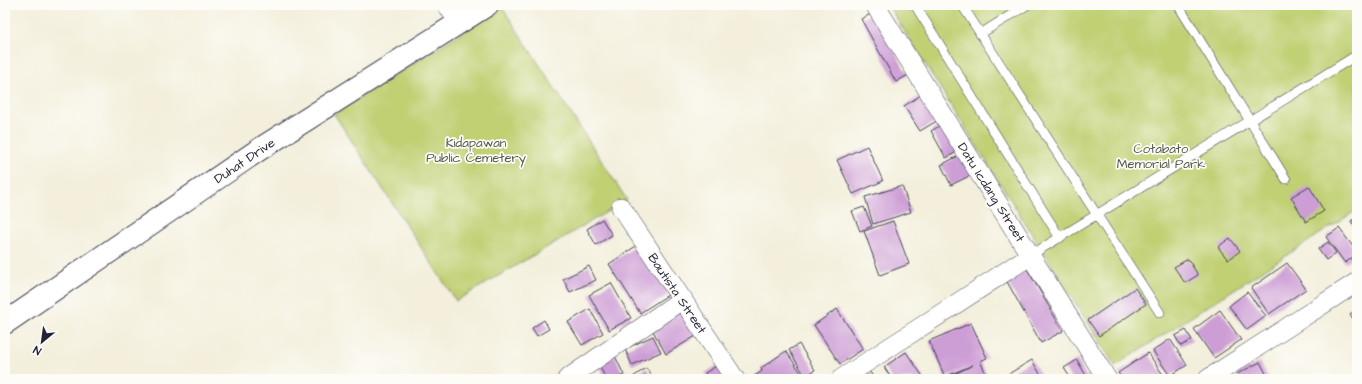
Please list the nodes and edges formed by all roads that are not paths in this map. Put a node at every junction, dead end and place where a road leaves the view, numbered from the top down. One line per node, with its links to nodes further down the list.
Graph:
1 (487, 5): 7 (street, Duhat Drive)
2 (875, 5): 15 (street, Datu Icdang Street)
3 (915, 5): 14 (lane)
4 (962, 5): 8 (lane)
5 (1027, 5): 8 (lane)
6 (1178, 5): 10 (lane)
7 (453, 14): 19 (street, Duhat Drive)
8 (980, 34): 13 (lane)
9 (1357, 55): 10 (lane)
10 (1250, 121): 11 (lane); 13 (lane)
11 (1286, 180)
12 (621, 207): 17 (street, Bautista Street)
13 (1098, 215): 14 (lane); 18 (lane)
14 (1060, 238): 15 (lane)
15 (1031, 255): 23 (street); 24 (street, Datu Icdang Street)
16 (1357, 282): 20 (street)
17 (683, 299): 21 (street); 22 (street, Bautista Street)
18 (1160, 313)
19 (5, 323)
20 (1216, 377)
21 (567, 379)
22 (735, 379)
23 (841, 379)
24 (1107, 379)

